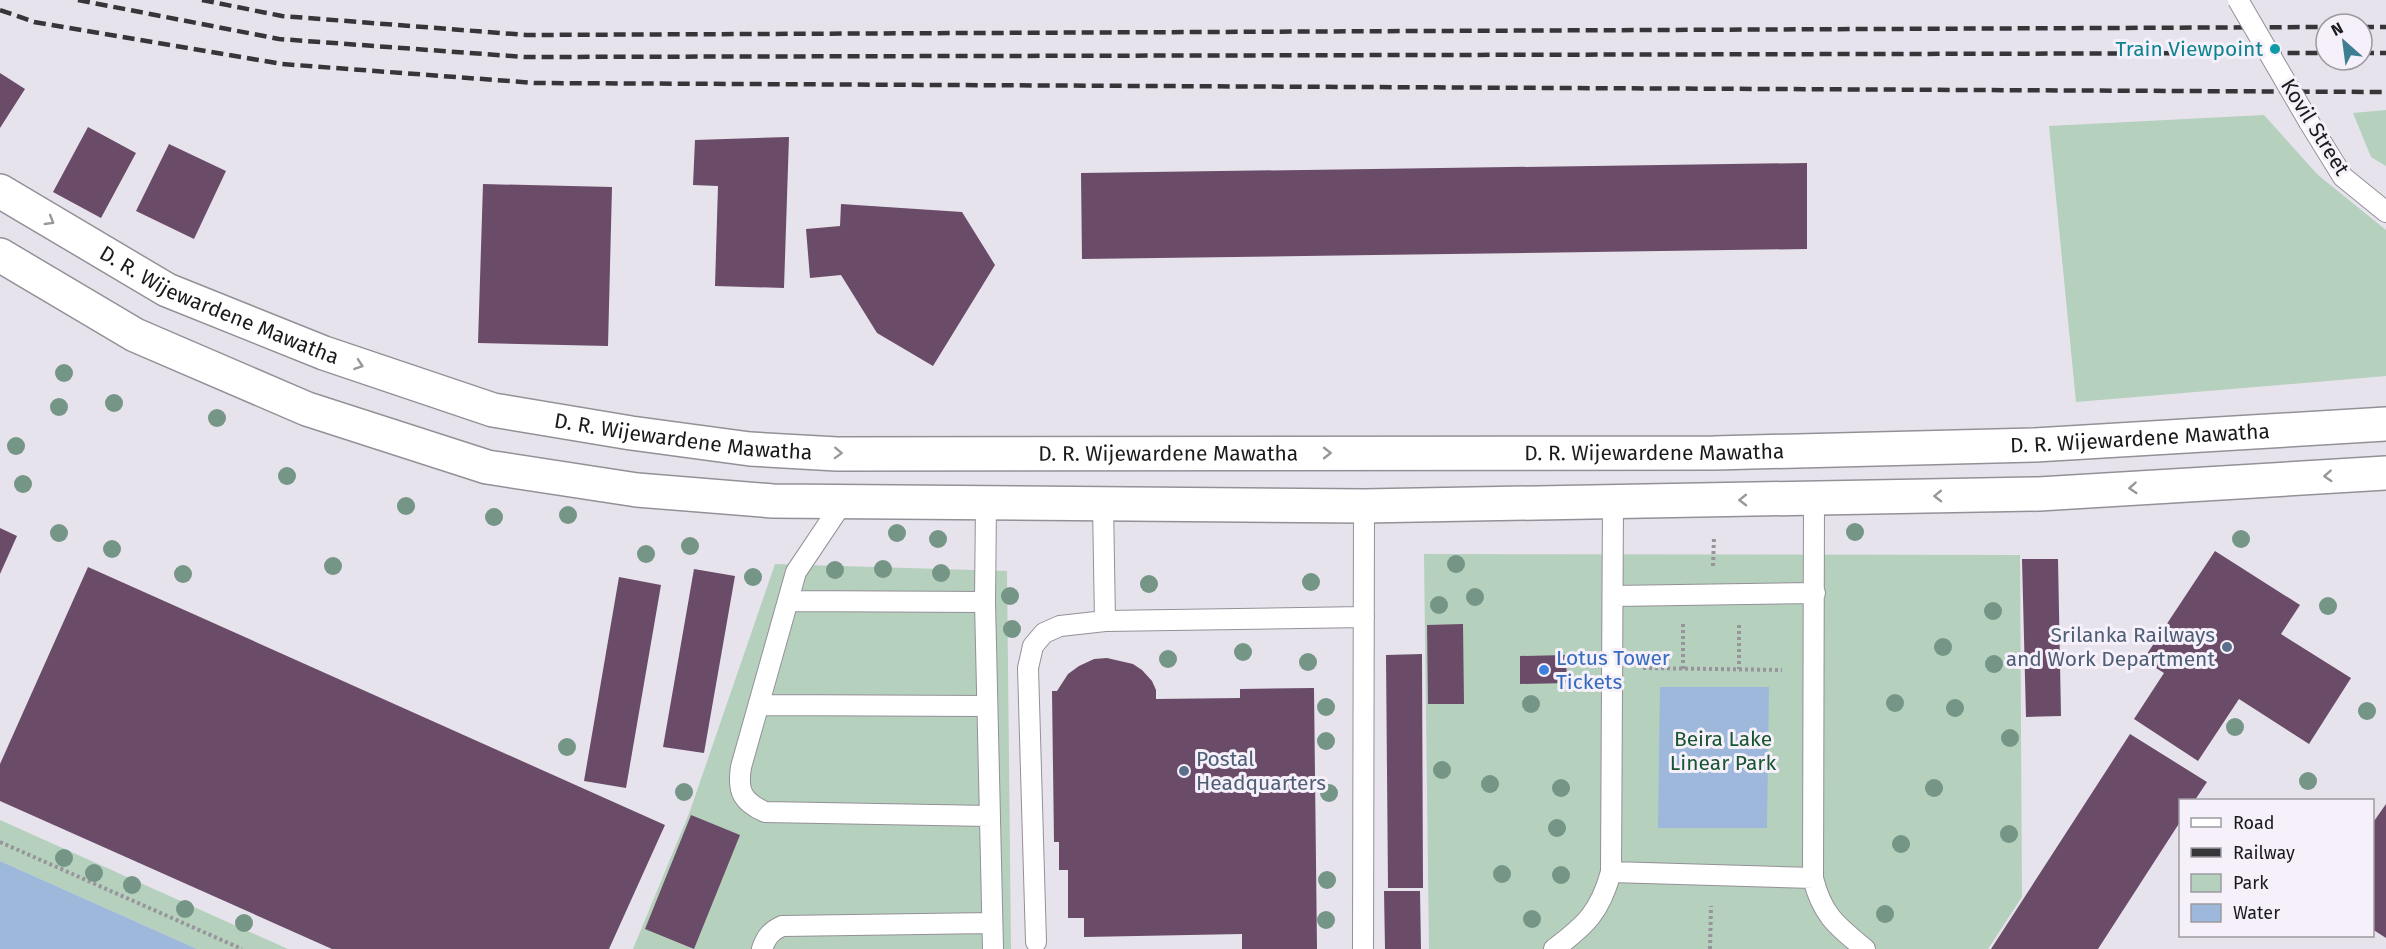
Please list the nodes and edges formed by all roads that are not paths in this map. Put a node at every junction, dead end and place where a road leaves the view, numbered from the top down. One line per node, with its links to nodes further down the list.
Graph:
1 (2238, 0): 3 (lane, Kovil Street, bridge)
2 (0, 191): 6 (main road, D. R. Wijewardene Mawatha, one-way to 6)
3 (2386, 212)
4 (0, 255): 10 (main road)
5 (2386, 424): 6 (main road, D. R. Wijewardene Mawatha)
6 (2035, 445): 8 (main road)
7 (2386, 473): 8 (main road, one-way to 8)
8 (2039, 494): 9 (main road, one-way to 9)
9 (1815, 498): 11 (main road, one-way to 11); 15 (lane)
10 (843, 502): 12 (main road); 17 (lane)
11 (1613, 502): 14 (main road); 16 (lane)
12 (986, 503): 13 (main road); 18 (lane)
13 (1103, 504): 14 (main road); 20 (lane)
14 (1364, 506): 19 (lane)
15 (1815, 593): 16 (lane); 25 (lane)
16 (1613, 596): 24 (lane)
17 (788, 601): 18 (lane); 21 (lane)
18 (985, 602): 22 (lane)
19 (1364, 617): 20 (lane); 30 (lane)
20 (1105, 621): 27 (lane)
21 (759, 705): 22 (lane); 23 (lane)
22 (987, 706): 23 (lane)
23 (990, 816): 26 (lane)
24 (1611, 872): 25 (lane); 31 (lane)
25 (1813, 878): 32 (lane)
26 (992, 923): 28 (lane); 29 (lane)
27 (1036, 942)
28 (762, 949)
29 (993, 949)
30 (1363, 949)
31 (1554, 949)
32 (1865, 949)

